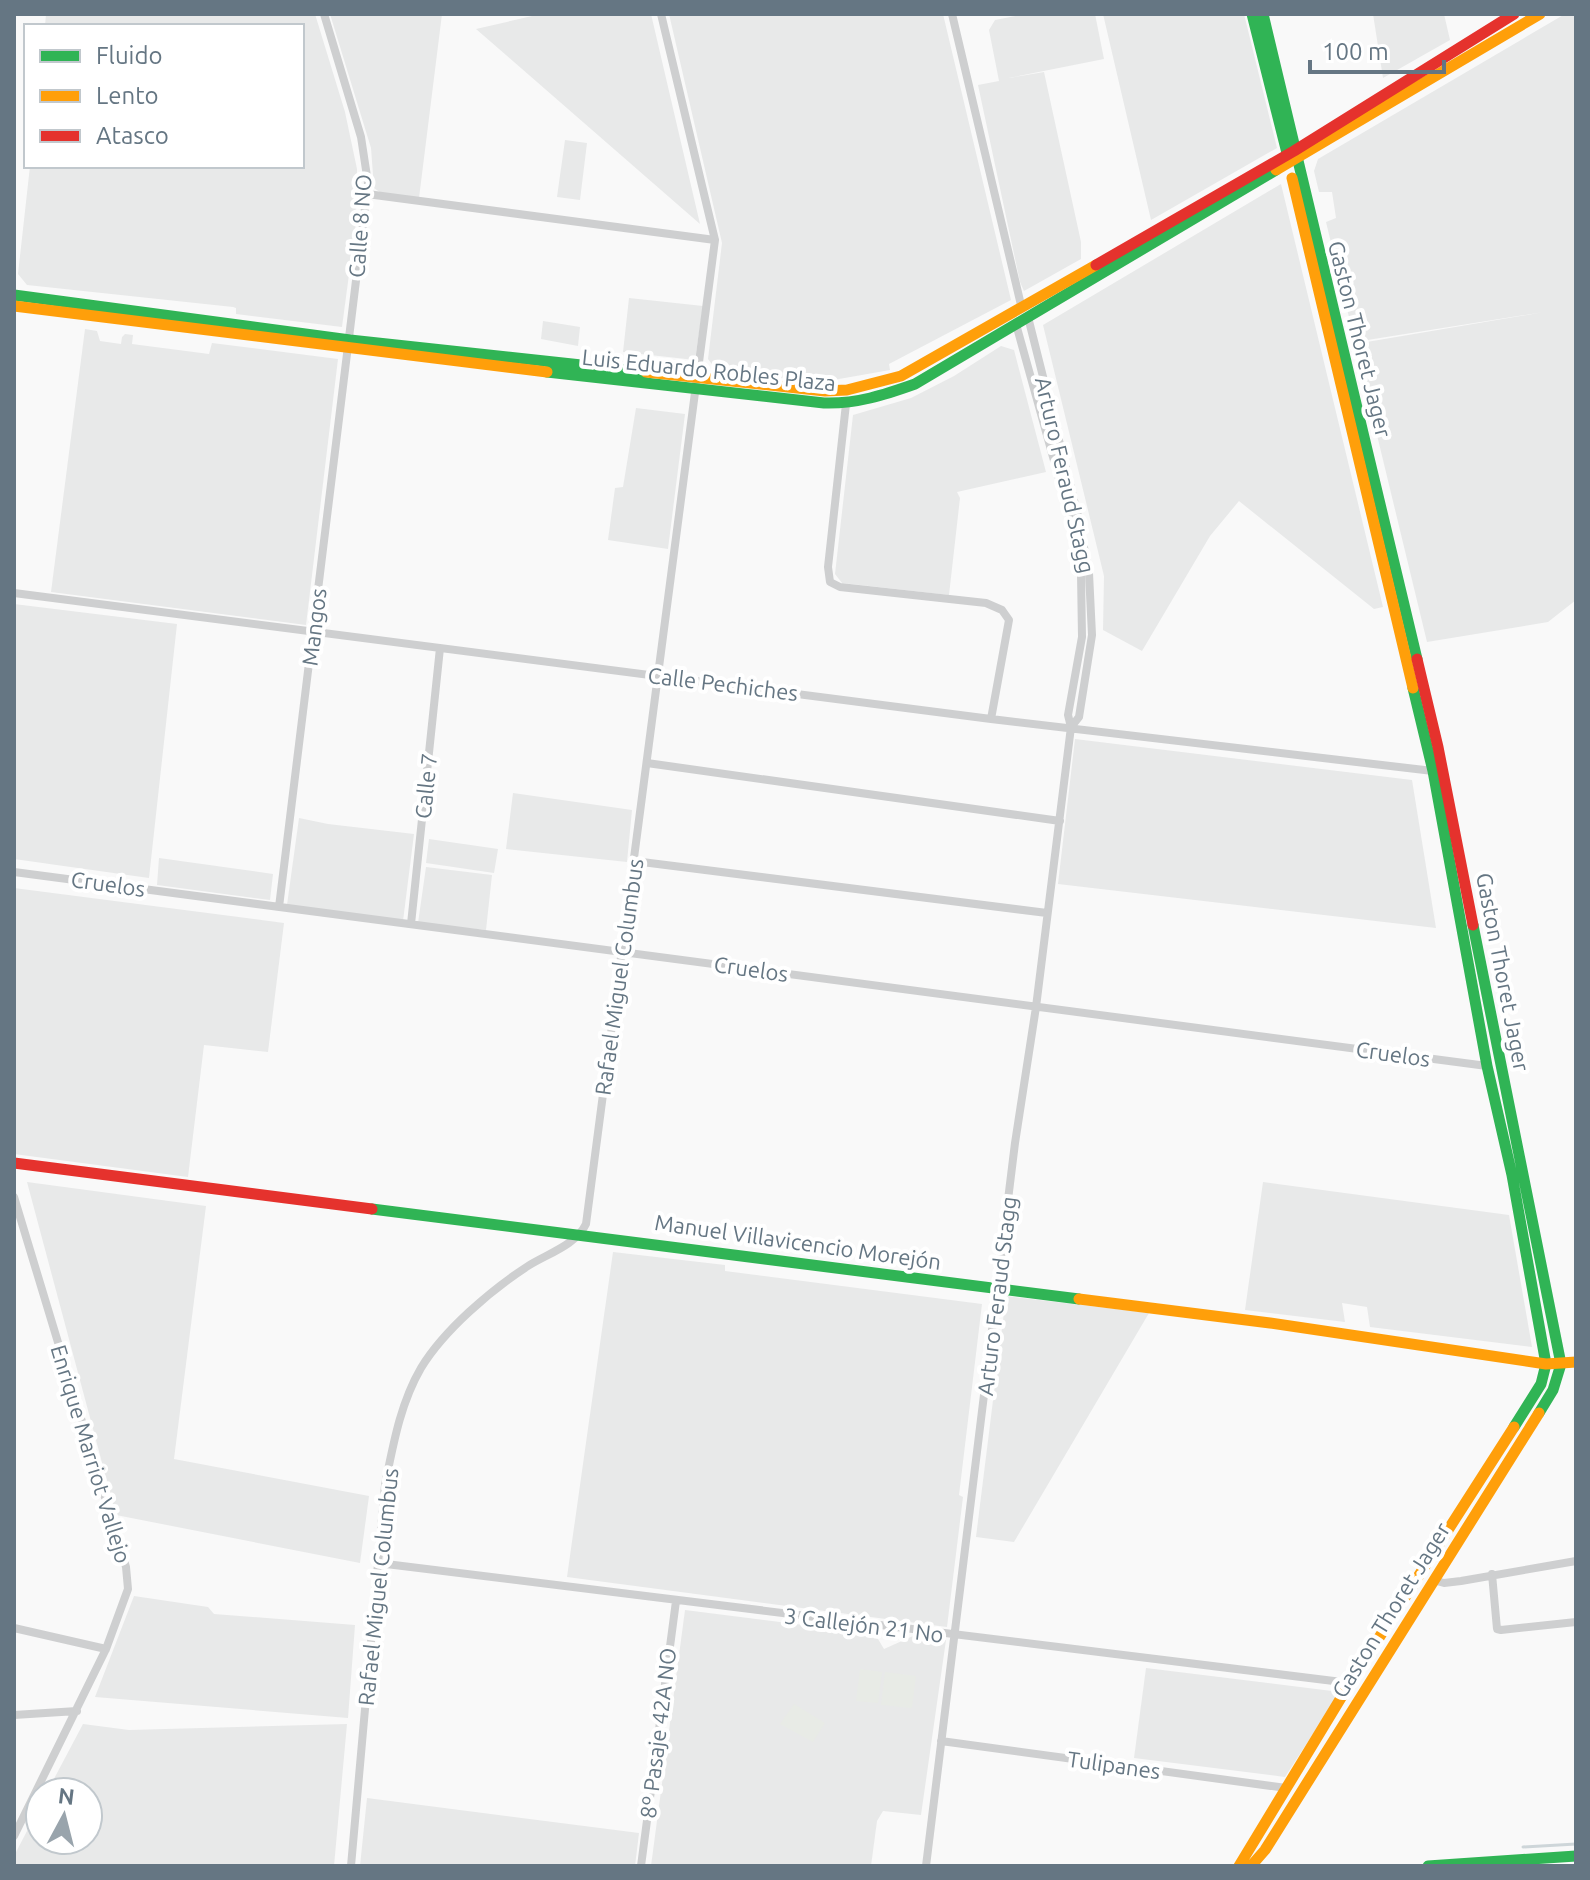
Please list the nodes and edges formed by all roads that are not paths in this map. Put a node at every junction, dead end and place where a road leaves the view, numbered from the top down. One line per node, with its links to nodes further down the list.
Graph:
1 (324, 14): 9 (street, Calle 8 NO)
2 (661, 14): 10 (street, Rafael Miguel Columbus)
3 (952, 14): 12 (street)
4 (1252, 14): 8 (street, Gaston Thoret Jager)
5 (1263, 14): 8 (street, Gaston Thoret Jager)
6 (1514, 14): 8 (street, Luis Eduardo Robles Plaza)
7 (1540, 14): 8 (street, Luis Eduardo Robles Plaza)
8 (1291, 157): 12 (street, Luis Eduardo Robles Plaza); 14 (street, Luis Eduardo Robles Plaza); 27 (street, Gaston Thoret Jager); 43 (street, Gaston Thoret Jager)
9 (367, 194): 10 (street); 16 (street, Calle 8 NO)
10 (715, 240): 17 (street, Rafael Miguel Columbus)
11 (14, 295): 16 (street, Luis Eduardo Robles Plaza)
12 (1021, 305): 17 (street, Luis Eduardo Robles Plaza)
13 (14, 306): 16 (street, Luis Eduardo Robles Plaza)
14 (1028, 317): 15 (street, Luis Eduardo Robles Plaza); 25 (street, Arturo Feraud Stagg)
15 (1016, 324): 19 (street, Luis Eduardo Robles Plaza); 25 (street, Arturo Feraud Stagg)
16 (349, 344): 17 (street, Luis Eduardo Robles Plaza); 18 (street, Luis Eduardo Robles Plaza); 21 (street, Mangos)
17 (697, 377): 18 (street, Rafael Miguel Columbus)
18 (695, 390): 19 (street, Luis Eduardo Robles Plaza); 23 (street, Rafael Miguel Columbus)
19 (846, 404): 24 (street)
20 (14, 593): 21 (street, Calle Pechiches)
21 (313, 632): 22 (street, Calle Pechiches); 31 (street, Mangos)
22 (440, 648): 23 (street, Calle Pechiches); 33 (street, Calle 7)
23 (658, 676): 24 (street, Calle Pechiches); 26 (street, Rafael Miguel Columbus)
24 (991, 719): 25 (street, Calle Pechiches)
25 (1071, 727): 27 (street, Calle Pechiches); 28 (street, Arturo Feraud Stagg)
26 (647, 763): 28 (street); 29 (street, Rafael Miguel Columbus)
27 (1433, 771): 36 (street, Gaston Thoret Jager)
28 (1060, 821): 32 (street, Arturo Feraud Stagg)
29 (634, 861): 32 (street); 34 (street, Rafael Miguel Columbus)
30 (14, 872): 31 (street, Cruelos)
31 (279, 907): 33 (street, Cruelos)
32 (1047, 913): 35 (street, Arturo Feraud Stagg)
33 (411, 924): 34 (street, Cruelos)
34 (623, 952): 35 (street, Cruelos); 39 (street, Rafael Miguel Columbus)
35 (1036, 1007): 36 (street, Cruelos); 40 (street, Arturo Feraud Stagg)
36 (1487, 1066): 42 (street, Gaston Thoret Jager)
37 (14, 1163): 39 (street, Manuel Villavicencio Morejón)
38 (14, 1197): 52 (street, Enrique Marriot Vallejo)
39 (581, 1234): 40 (street, Manuel Villavicencio Morejón); 45 (street, Rafael Miguel Columbus)
40 (998, 1289): 42 (street, Manuel Villavicencio Morejón); 51 (street, Arturo Feraud Stagg)
41 (1576, 1362): 43 (street, Manuel Villavicencio Morejón)
42 (1546, 1364): 43 (street, Manuel Villavicencio Morejón); 53 (street, Gaston Thoret Jager)
43 (1561, 1364): 47 (street, Gaston Thoret Jager)
44 (1576, 1561): 46 (street)
45 (378, 1563): 48 (street, 3 Callejón 21 No); 61 (street, Rafael Miguel Columbus)
46 (1492, 1574): 47 (street); 49 (street)
47 (1433, 1580): 65 (street, Gaston Thoret Jager)
48 (676, 1601): 51 (street, 3 Callejón 21 No); 62 (street, 8º Pasaje 42A NO)
49 (1576, 1622)
50 (14, 1628): 52 (street)
51 (954, 1636): 53 (street, 3 Callejón 21 No); 56 (street, Arturo Feraud Stagg)
52 (106, 1649): 54 (street, Enrique Marriot Vallejo)
53 (1350, 1683): 57 (street, Gaston Thoret Jager)
54 (77, 1711): 55 (street); 58 (street, Enrique Marriot Vallejo)
55 (14, 1715)
56 (941, 1741): 57 (street, Tulipanes); 63 (street, Arturo Feraud Stagg)
57 (1286, 1788): 64 (street, Gaston Thoret Jager)
58 (14, 1836)
59 (1576, 1856): 60 (street)
60 (1521, 1862): 66 (street)
61 (351, 1866)
62 (641, 1866)
63 (926, 1866)
64 (1239, 1866)
65 (1251, 1866)
66 (1428, 1866)

